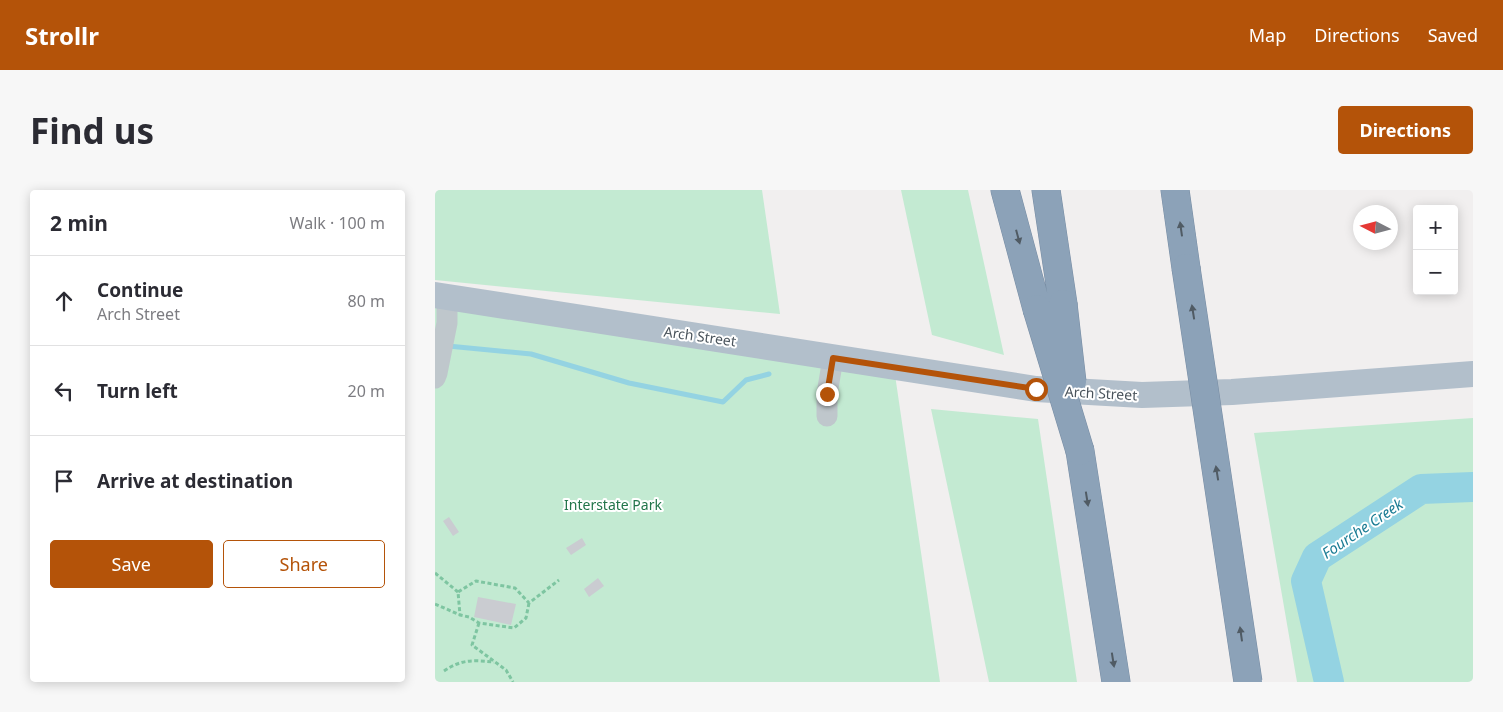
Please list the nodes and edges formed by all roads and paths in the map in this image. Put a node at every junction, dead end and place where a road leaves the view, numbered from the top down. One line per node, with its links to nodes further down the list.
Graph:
1 (1005, 190): 9 (highway, one-way to 9, bridge)
2 (1046, 190): 9 (highway, bridge)
3 (1175, 190): 21 (highway, one-way to 3, bridge)
4 (442, 296): 5 (main road, Arch Street); 7 (street)
5 (833, 358): 6 (main road, Arch Street); 8 (street)
6 (1473, 374)
7 (435, 378)
8 (827, 416)
9 (1080, 451): 20 (highway, one-way to 20)
10 (435, 573): 12 (path)
11 (559, 580): 13 (path)
12 (459, 592): 13 (path); 15 (path)
13 (529, 603): 16 (path)
14 (435, 604): 15 (path)
15 (459, 615): 16 (path)
16 (479, 623): 17 (path)
17 (495, 662): 18 (path); 19 (path)
18 (444, 671)
19 (513, 682)
20 (1116, 682)
21 (1248, 682)

